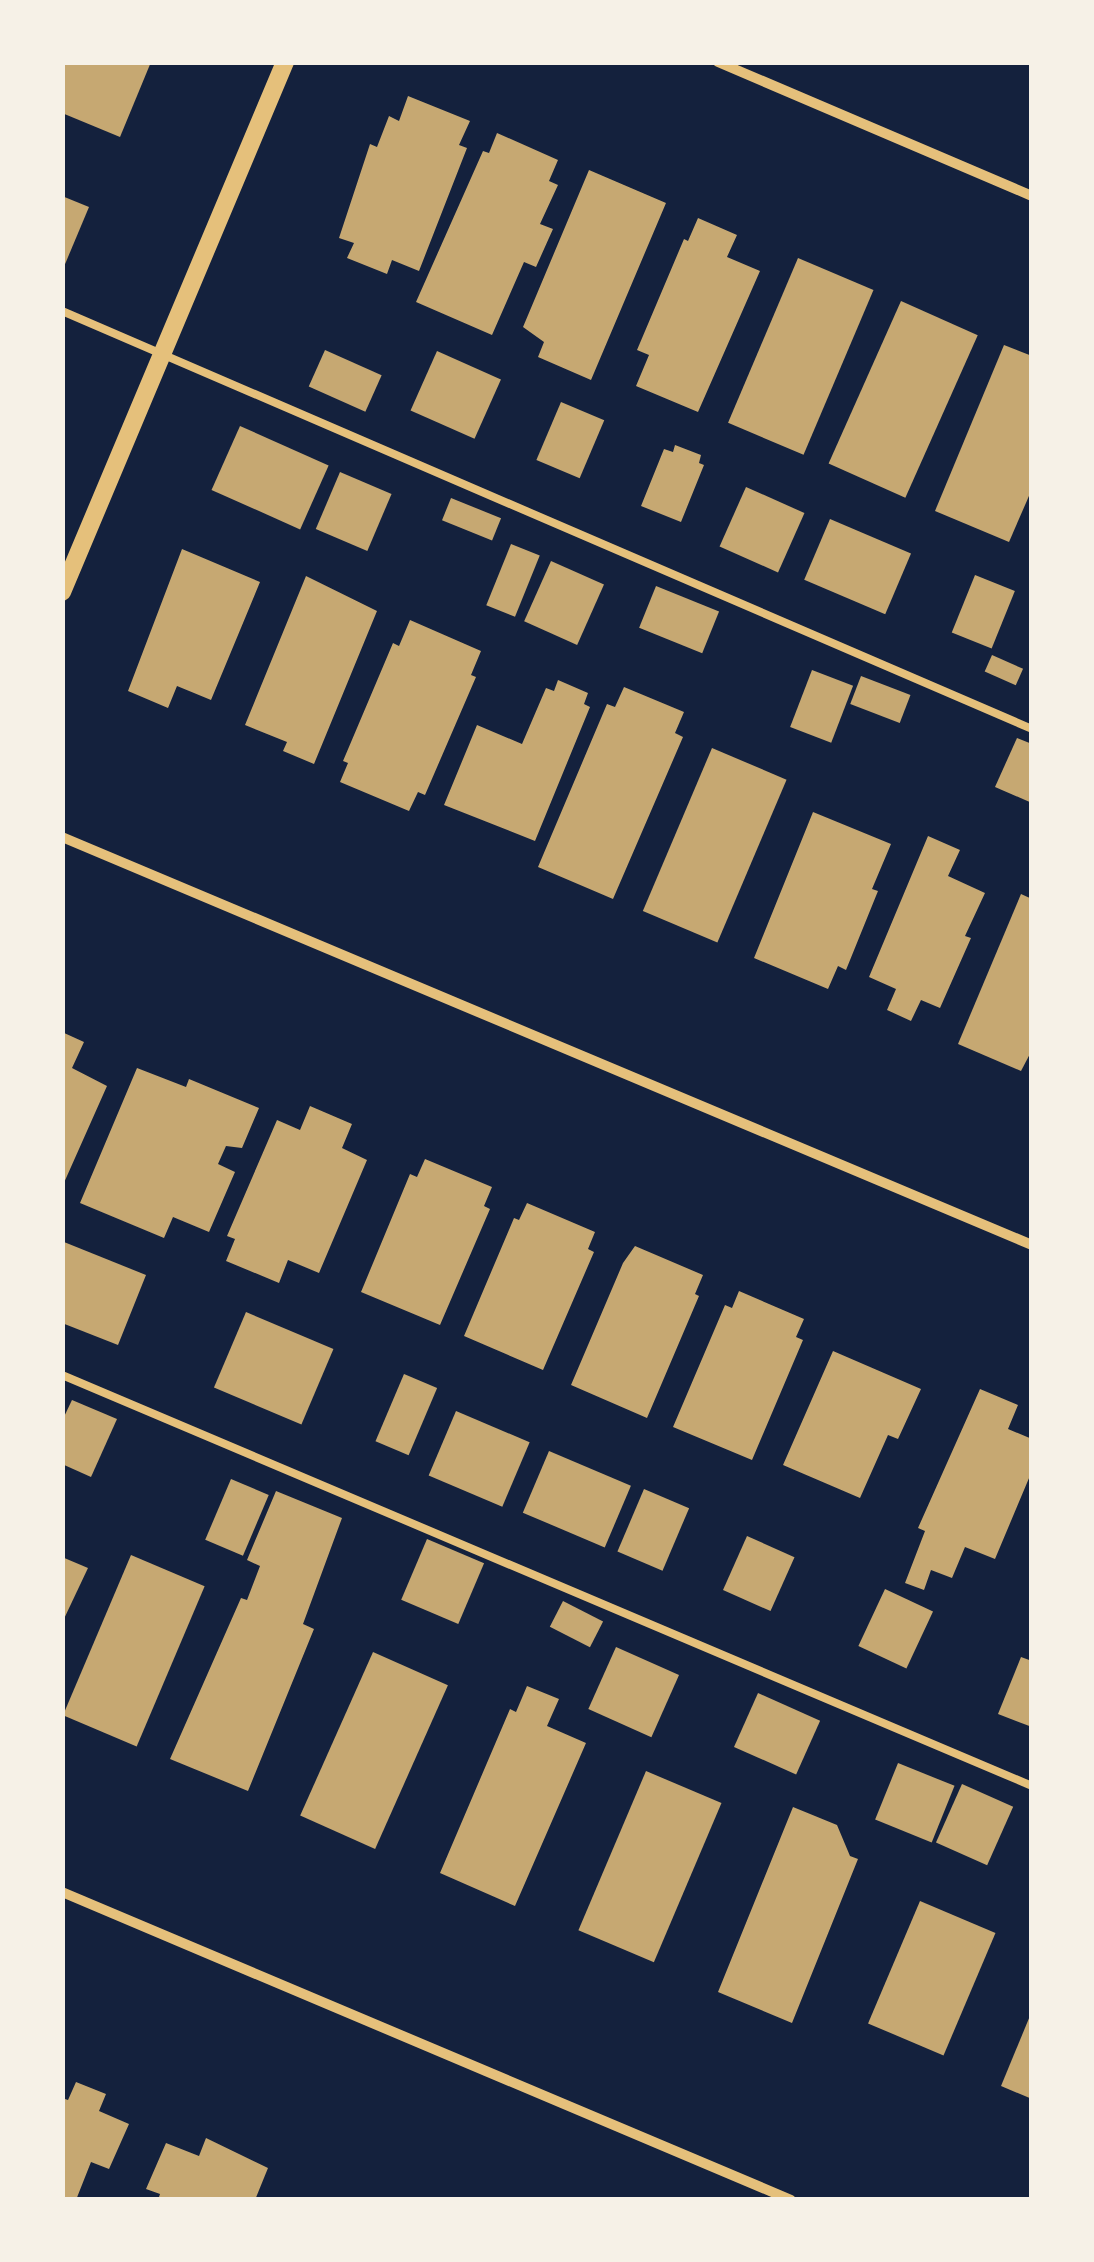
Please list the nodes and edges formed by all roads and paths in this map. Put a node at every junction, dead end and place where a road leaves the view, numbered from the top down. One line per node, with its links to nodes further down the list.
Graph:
1 (285, 62): 5 (street)
2 (718, 62): 3 (street)
3 (1032, 196)
4 (62, 311): 5 (lane)
5 (164, 354): 6 (street); 7 (lane)
6 (62, 592)
7 (1032, 729)
8 (62, 837): 9 (street)
9 (1032, 1245)
10 (62, 1375): 11 (lane)
11 (1032, 1786)
12 (62, 1892): 13 (street)
13 (790, 2200)

